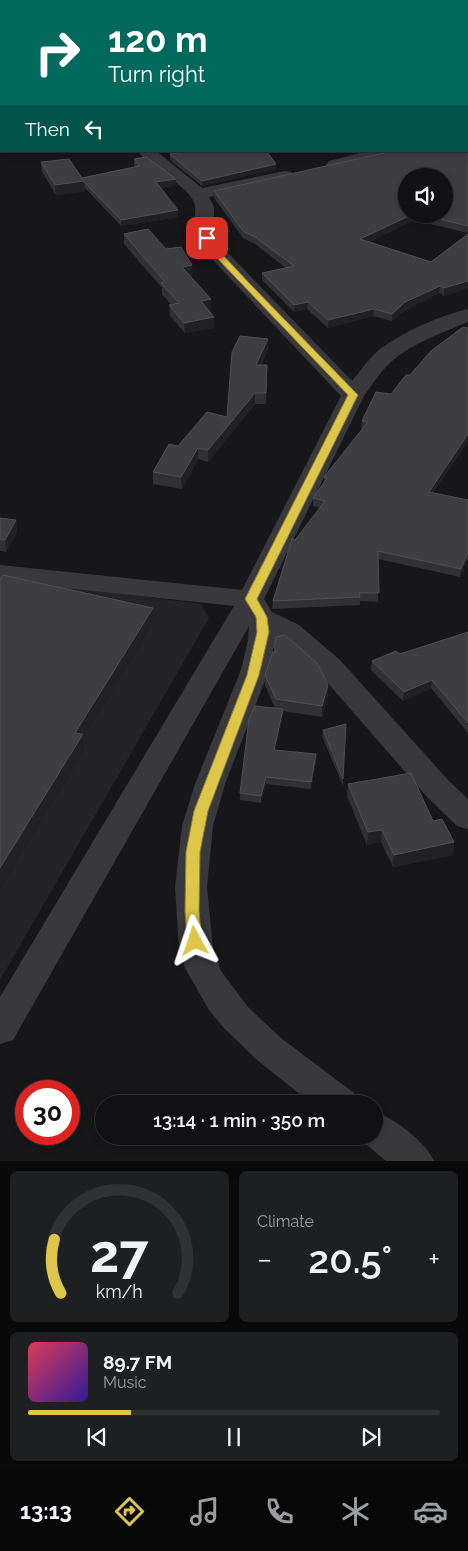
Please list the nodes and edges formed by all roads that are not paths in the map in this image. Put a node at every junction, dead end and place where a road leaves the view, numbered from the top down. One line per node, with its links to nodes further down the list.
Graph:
1 (147, 152): 5 (street)
2 (386, 152): 3 (street)
3 (319, 168)
4 (300, 172): 5 (street)
5 (198, 194): 7 (street)
6 (468, 315): 7 (street)
7 (353, 395): 9 (street)
8 (0, 573): 9 (street)
9 (256, 608): 10 (street); 11 (street); 12 (street)
10 (468, 818)
11 (0, 1029)
12 (329, 1095)
13 (383, 1135): 14 (street)
14 (415, 1161)

